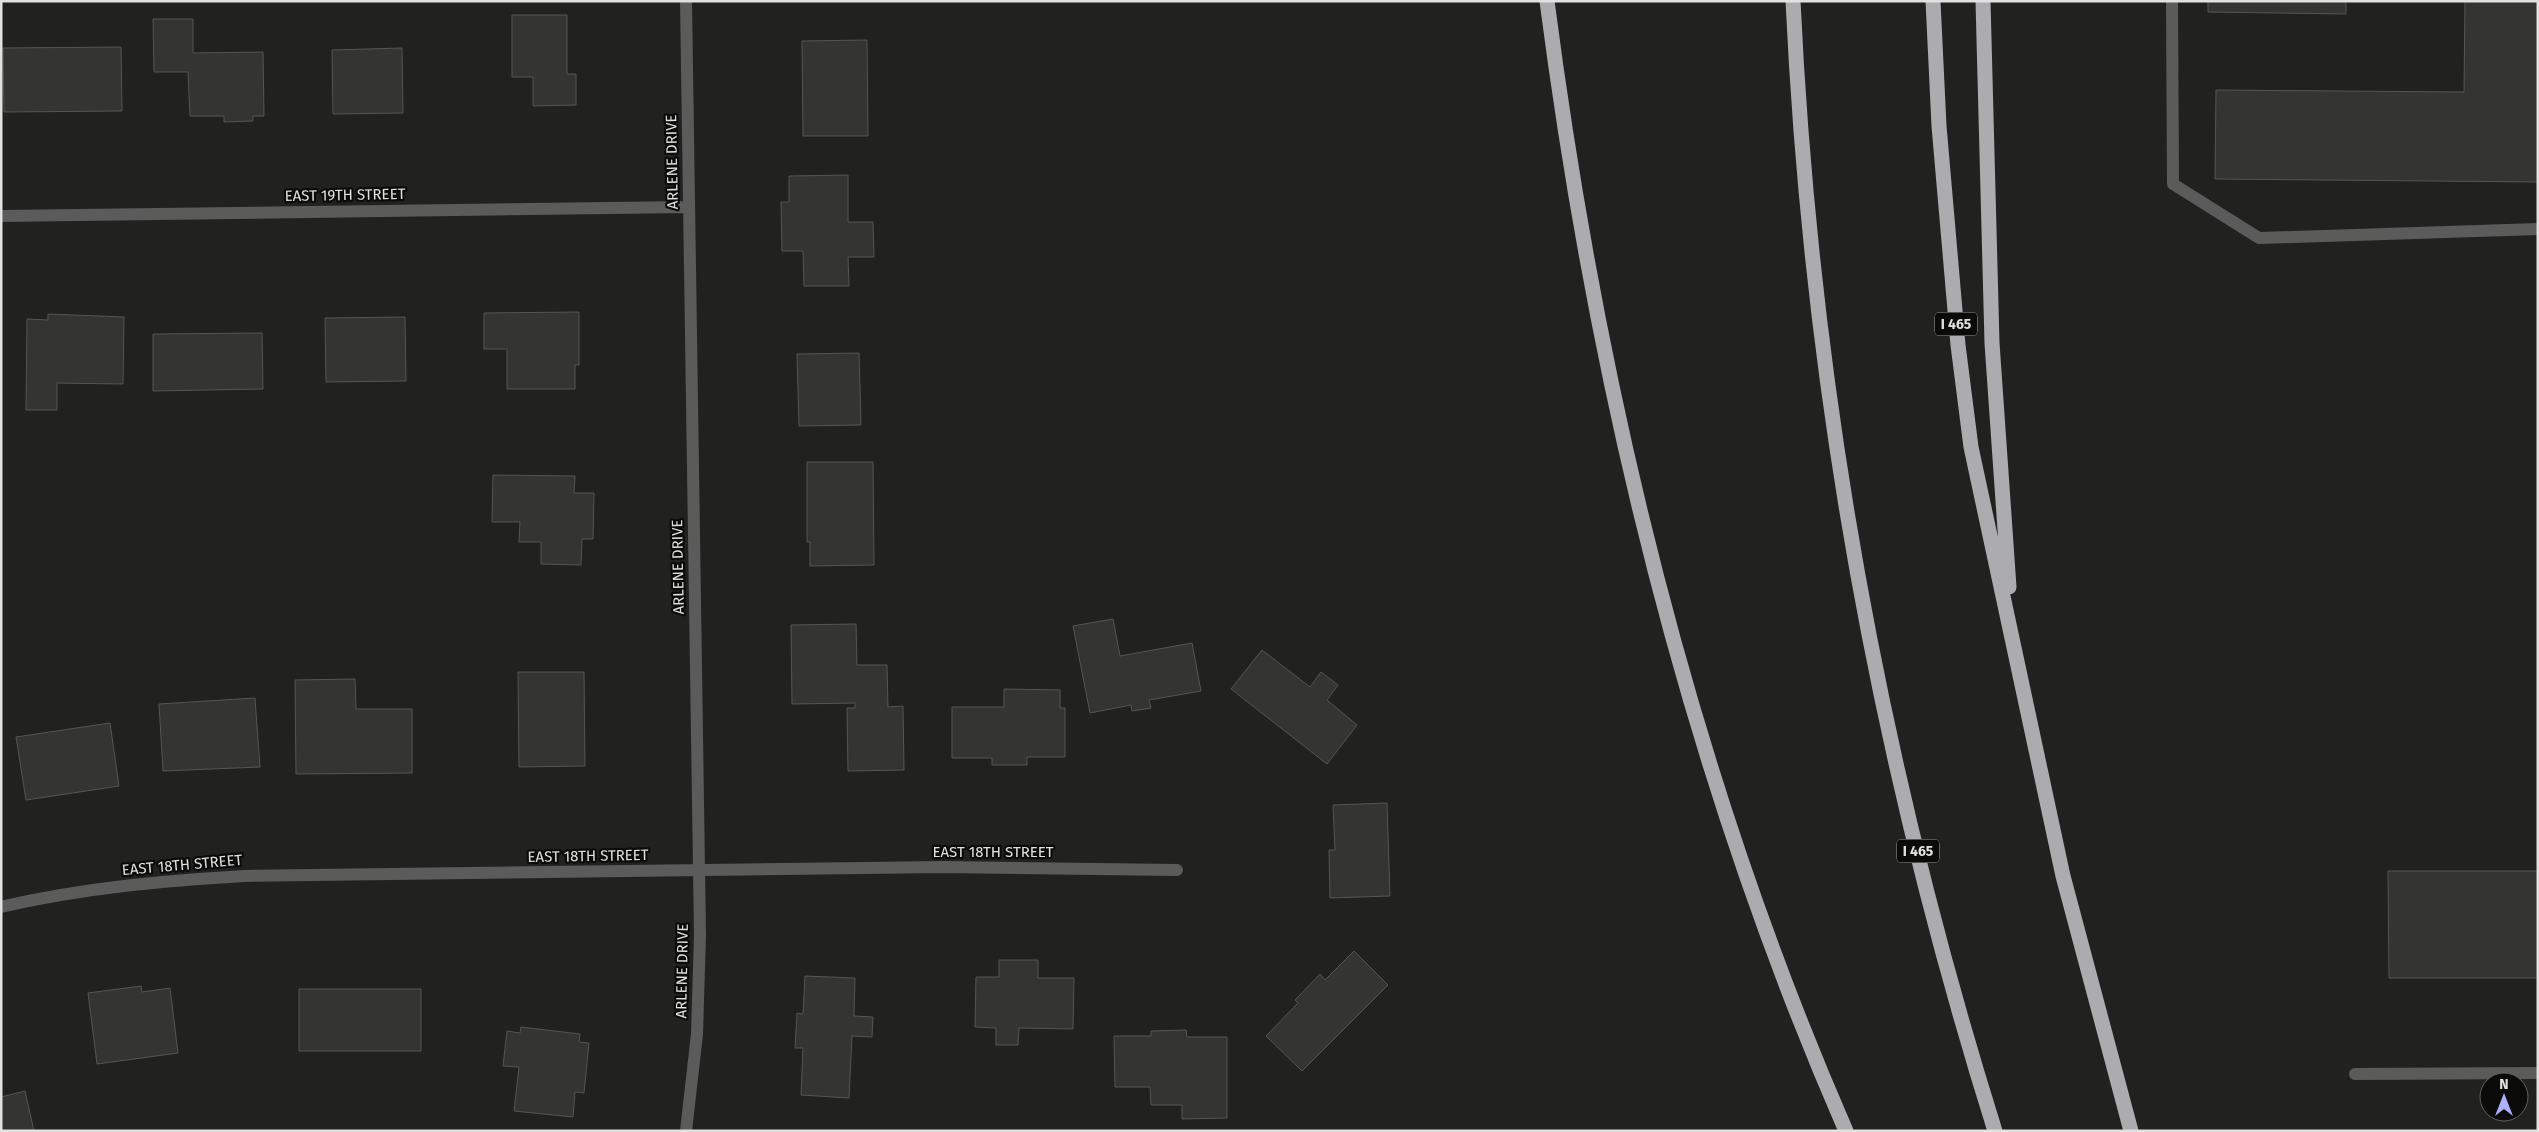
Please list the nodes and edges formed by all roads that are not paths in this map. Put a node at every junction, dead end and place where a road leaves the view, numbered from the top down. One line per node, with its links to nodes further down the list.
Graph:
1 (686, 1): 7 (street, ARLENE DRIVE)
2 (1547, 1): 17 (highway)
3 (1793, 1): 18 (highway, I 465)
4 (1933, 1): 10 (highway, I 465)
5 (1983, 1): 10 (highway)
6 (2172, 1): 9 (street)
7 (689, 207): 8 (street, EAST 19TH STREET); 11 (street, ARLENE DRIVE)
8 (1, 216)
9 (2538, 230)
10 (2013, 642): 19 (highway, I 465)
11 (699, 870): 12 (street, EAST 18TH STREET); 13 (street, EAST 18TH STREET); 16 (street, ARLENE DRIVE)
12 (1177, 870)
13 (1, 907)
14 (2538, 1072): 15 (street)
15 (2355, 1074)
16 (686, 1131)
17 (1846, 1131)
18 (1995, 1131)
19 (2131, 1131)

